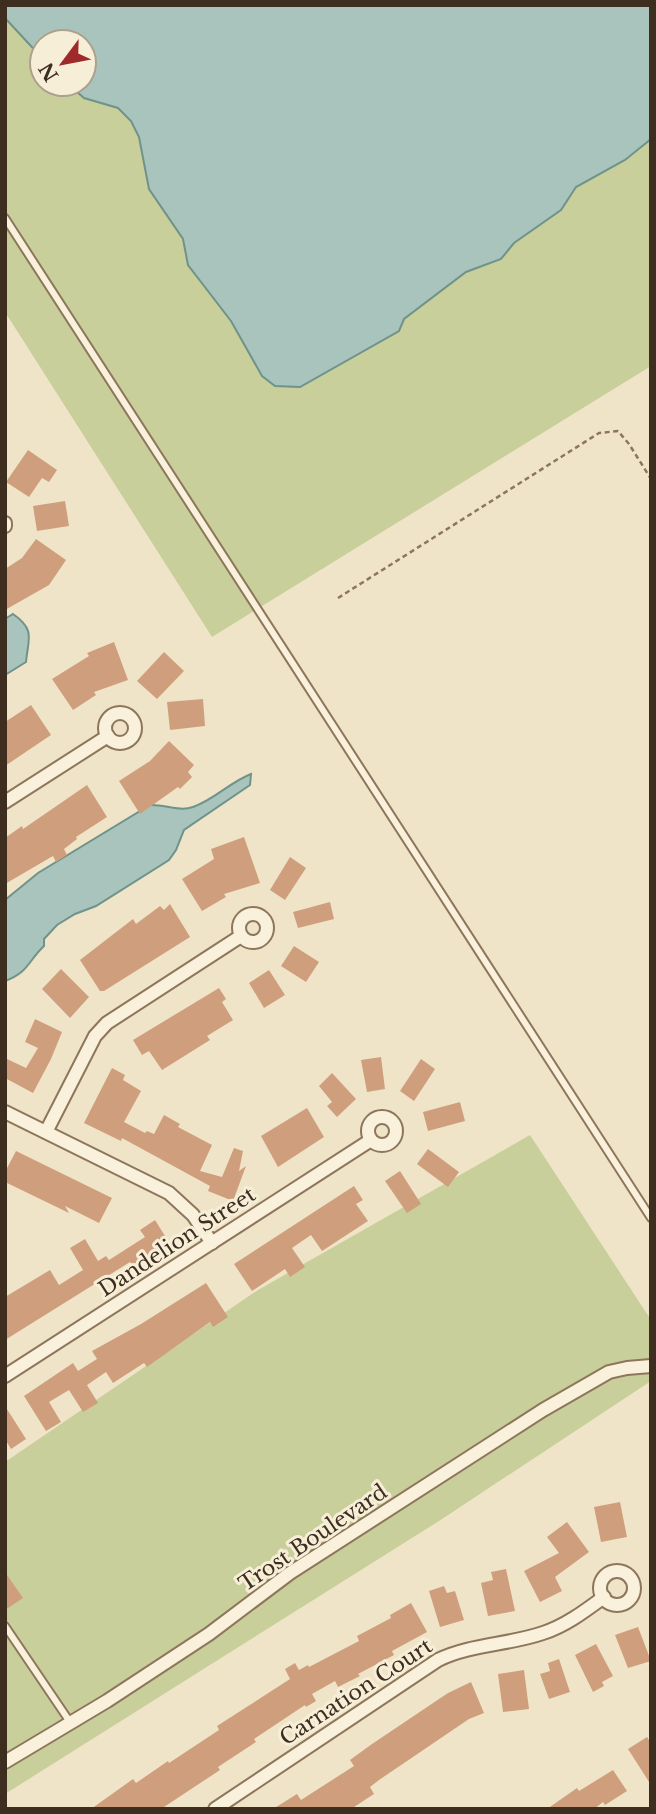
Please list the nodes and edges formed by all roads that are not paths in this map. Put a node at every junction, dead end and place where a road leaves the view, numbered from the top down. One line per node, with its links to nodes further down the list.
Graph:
1 (5, 218): 8 (lane)
2 (108, 736): 3 (street)
3 (5, 802)
4 (241, 936): 6 (street)
5 (5, 1112): 6 (street)
6 (46, 1132): 9 (street)
7 (371, 1140): 9 (street, Dandelion Street)
8 (651, 1218)
9 (212, 1243): 11 (street, Dandelion Street)
10 (651, 1366): 14 (street, Trost Boulevard)
11 (5, 1376)
12 (604, 1597): 16 (street, Carnation Court)
13 (5, 1626): 14 (lane)
14 (70, 1723): 15 (street, Trost Boulevard)
15 (5, 1762)
16 (215, 1809)

